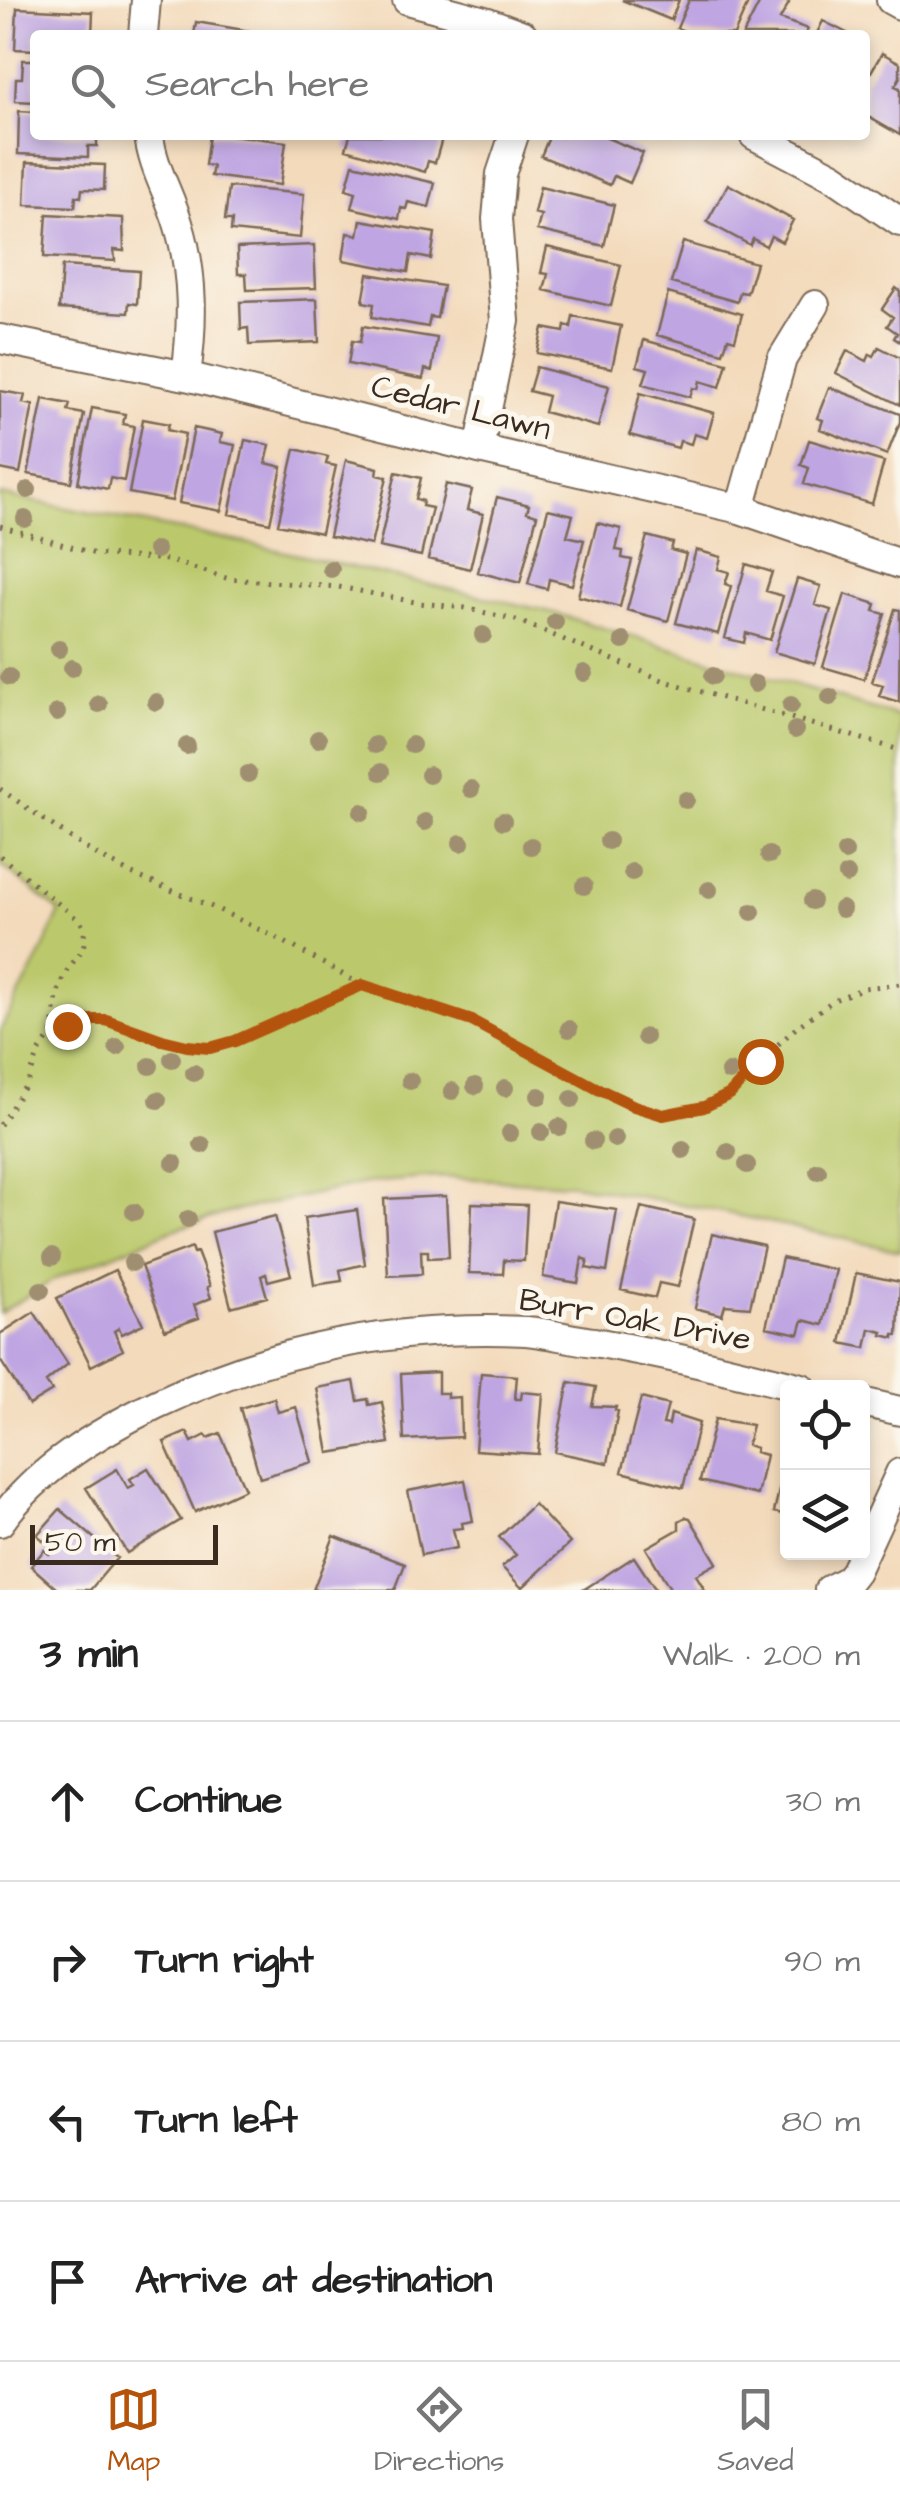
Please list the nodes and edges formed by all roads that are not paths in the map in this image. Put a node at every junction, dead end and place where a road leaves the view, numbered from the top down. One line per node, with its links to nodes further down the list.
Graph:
1 (146, 0): 5 (street)
2 (407, 0): 6 (street)
3 (891, 0): 4 (street)
4 (900, 5)
5 (143, 30)
6 (509, 30)
7 (150, 140): 13 (street)
8 (512, 140): 14 (street)
9 (764, 140): 10 (street)
10 (900, 222)
11 (815, 305): 15 (street)
12 (0, 339): 13 (street, Cedar Lawn)
13 (186, 376): 14 (street, Cedar Lawn)
14 (480, 450): 15 (street, Cedar Lawn)
15 (740, 509): 16 (street, Cedar Lawn)
16 (900, 564)
17 (780, 1383): 21 (street, Burr Oak Drive)
18 (870, 1404): 19 (street)
19 (900, 1410)
20 (900, 1473): 22 (street)
21 (0, 1522)
22 (829, 1590)

